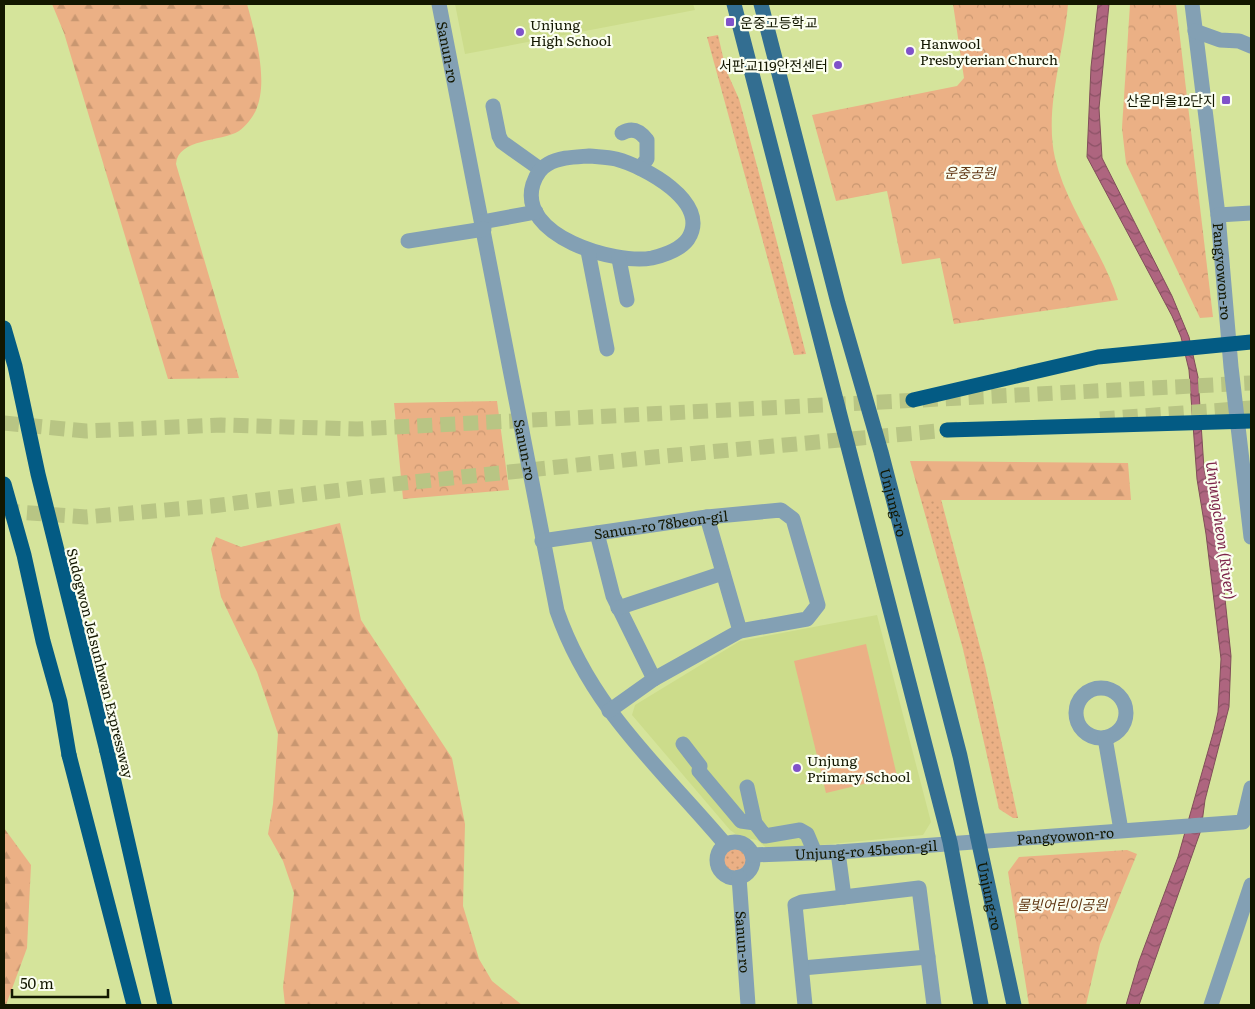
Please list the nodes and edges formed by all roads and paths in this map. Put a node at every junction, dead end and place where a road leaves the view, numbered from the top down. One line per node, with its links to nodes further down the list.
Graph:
1 (439, 4): 14 (street, Sanun-ro)
2 (734, 4): 44 (main road)
3 (761, 4): 43 (main road, Unjung-ro)
4 (1192, 4): 5 (street, Pangyowon-ro)
5 (1195, 31): 6 (street); 13 (street, Pangyowon-ro)
6 (1251, 46)
7 (493, 106): 10 (street)
8 (622, 132): 9 (street)
9 (640, 168): 10 (street); 17 (street)
10 (540, 169): 11 (street)
11 (536, 212): 14 (street); 16 (street)
12 (1251, 213): 13 (street)
13 (1218, 215): 26 (street, Pangyowon-ro)
14 (483, 225): 15 (street); 30 (street, Sanun-ro)
15 (408, 241)
16 (588, 250): 17 (street); 21 (street)
17 (619, 259): 18 (street)
18 (627, 300)
19 (4, 328): 55 (highway, Sudogwon Je1sunhwan Expressway, bridge)
20 (1251, 342): 22 (highway, bridge)
21 (607, 349)
22 (913, 400)
23 (1251, 421): 24 (highway, bridge)
24 (947, 430)
25 (4, 484): 54 (highway, bridge)
26 (1248, 495): 29 (street, Pangyowon-ro)
27 (707, 518): 28 (street, Sanun-ro 78beon-gil); 31 (street); 33 (street, Sanun-ro 78beon-gil)
28 (597, 533): 30 (street, Sanun-ro 78beon-gil); 32 (street)
29 (1251, 537)
30 (542, 541): 35 (street, Sanun-ro)
31 (723, 573): 32 (street); 33 (street)
32 (618, 608): 34 (street)
33 (740, 631): 34 (street)
34 (654, 679): 35 (street)
35 (609, 712): 45 (street, Sanun-ro)
36 (1105, 738): 42 (street)
37 (683, 744): 40 (street)
38 (747, 787): 40 (street)
39 (1251, 788): 41 (street)
40 (755, 823): 47 (street)
41 (1247, 823): 42 (street, Pangyowon-ro)
42 (1121, 830): 43 (street, Pangyowon-ro)
43 (979, 840): 44 (street, Unjung-ro 45beon-gil); 60 (main road, Unjung-ro)
44 (950, 842): 46 (street, Unjung-ro 45beon-gil); 59 (main road)
45 (725, 844): 48 (street); 49 (street)
46 (838, 852): 47 (street, Unjung-ro 45beon-gil); 51 (street)
47 (815, 853): 48 (street, Unjung-ro 45beon-gil)
48 (752, 855): 49 (street)
49 (739, 877): 56 (street, Sanun-ro)
50 (1251, 885): 61 (street)
51 (844, 897): 52 (street); 53 (street)
52 (928, 957): 53 (street); 58 (street)
53 (802, 968): 57 (street)
54 (134, 1005)
55 (165, 1005)
56 (748, 1005)
57 (805, 1005)
58 (934, 1005)
59 (980, 1005)
60 (1014, 1005)
61 (1211, 1005)

